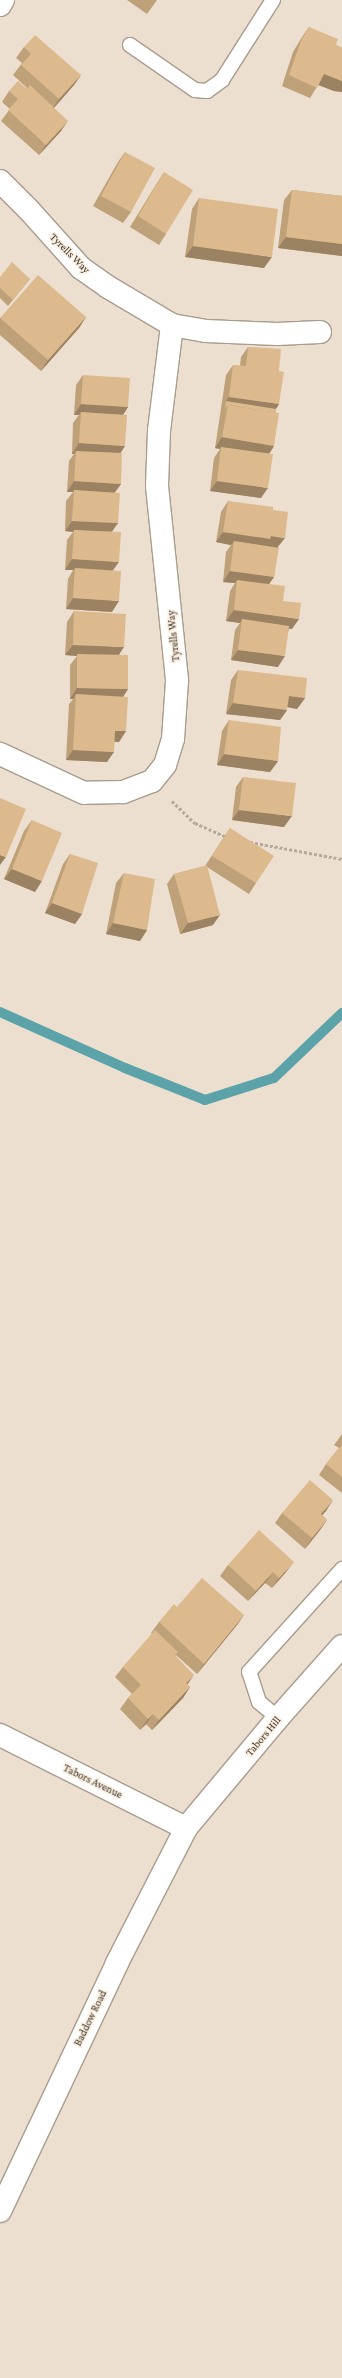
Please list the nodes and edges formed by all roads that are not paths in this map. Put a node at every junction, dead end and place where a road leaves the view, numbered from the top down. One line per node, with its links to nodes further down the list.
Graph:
1 (3, 0): 3 (street)
2 (273, 0): 4 (lane)
3 (0, 5)
4 (130, 45)
5 (0, 181): 6 (street, Tyrells Way)
6 (172, 324): 7 (street, Tyrells Way); 8 (street, Tyrells Way)
7 (320, 332)
8 (0, 754)
9 (342, 1569): 11 (lane)
10 (342, 1646): 11 (street, Tabors Hill)
11 (278, 1718): 13 (street, Tabors Hill)
12 (0, 1735): 13 (street, Tabors Avenue)
13 (186, 1828): 14 (street, Baddow Road)
14 (0, 2211)

